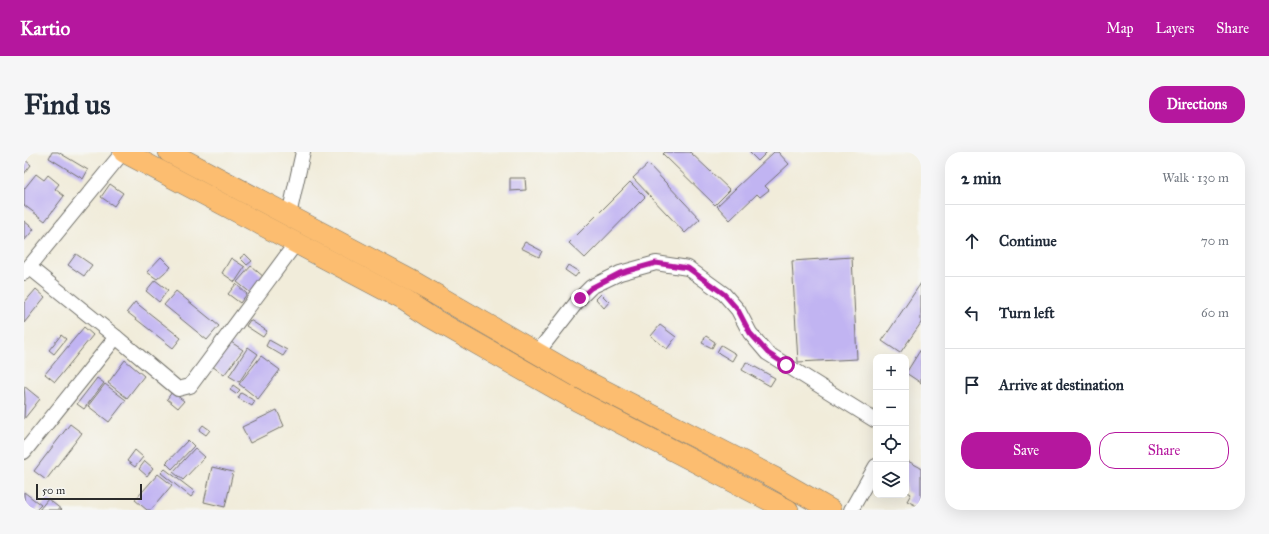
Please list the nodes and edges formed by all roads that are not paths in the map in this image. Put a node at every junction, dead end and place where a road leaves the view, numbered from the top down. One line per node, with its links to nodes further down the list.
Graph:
1 (124, 152): 5 (highway); 6 (street)
2 (169, 152): 4 (highway)
3 (303, 152): 4 (street)
4 (289, 215): 8 (highway)
5 (296, 243): 7 (street); 12 (highway)
6 (26, 270): 7 (street)
7 (116, 337): 10 (street)
8 (537, 353): 9 (street); 13 (highway)
9 (873, 419)
10 (24, 452)
11 (873, 471): 14 (street)
12 (788, 510)
13 (831, 510)
14 (851, 510)

